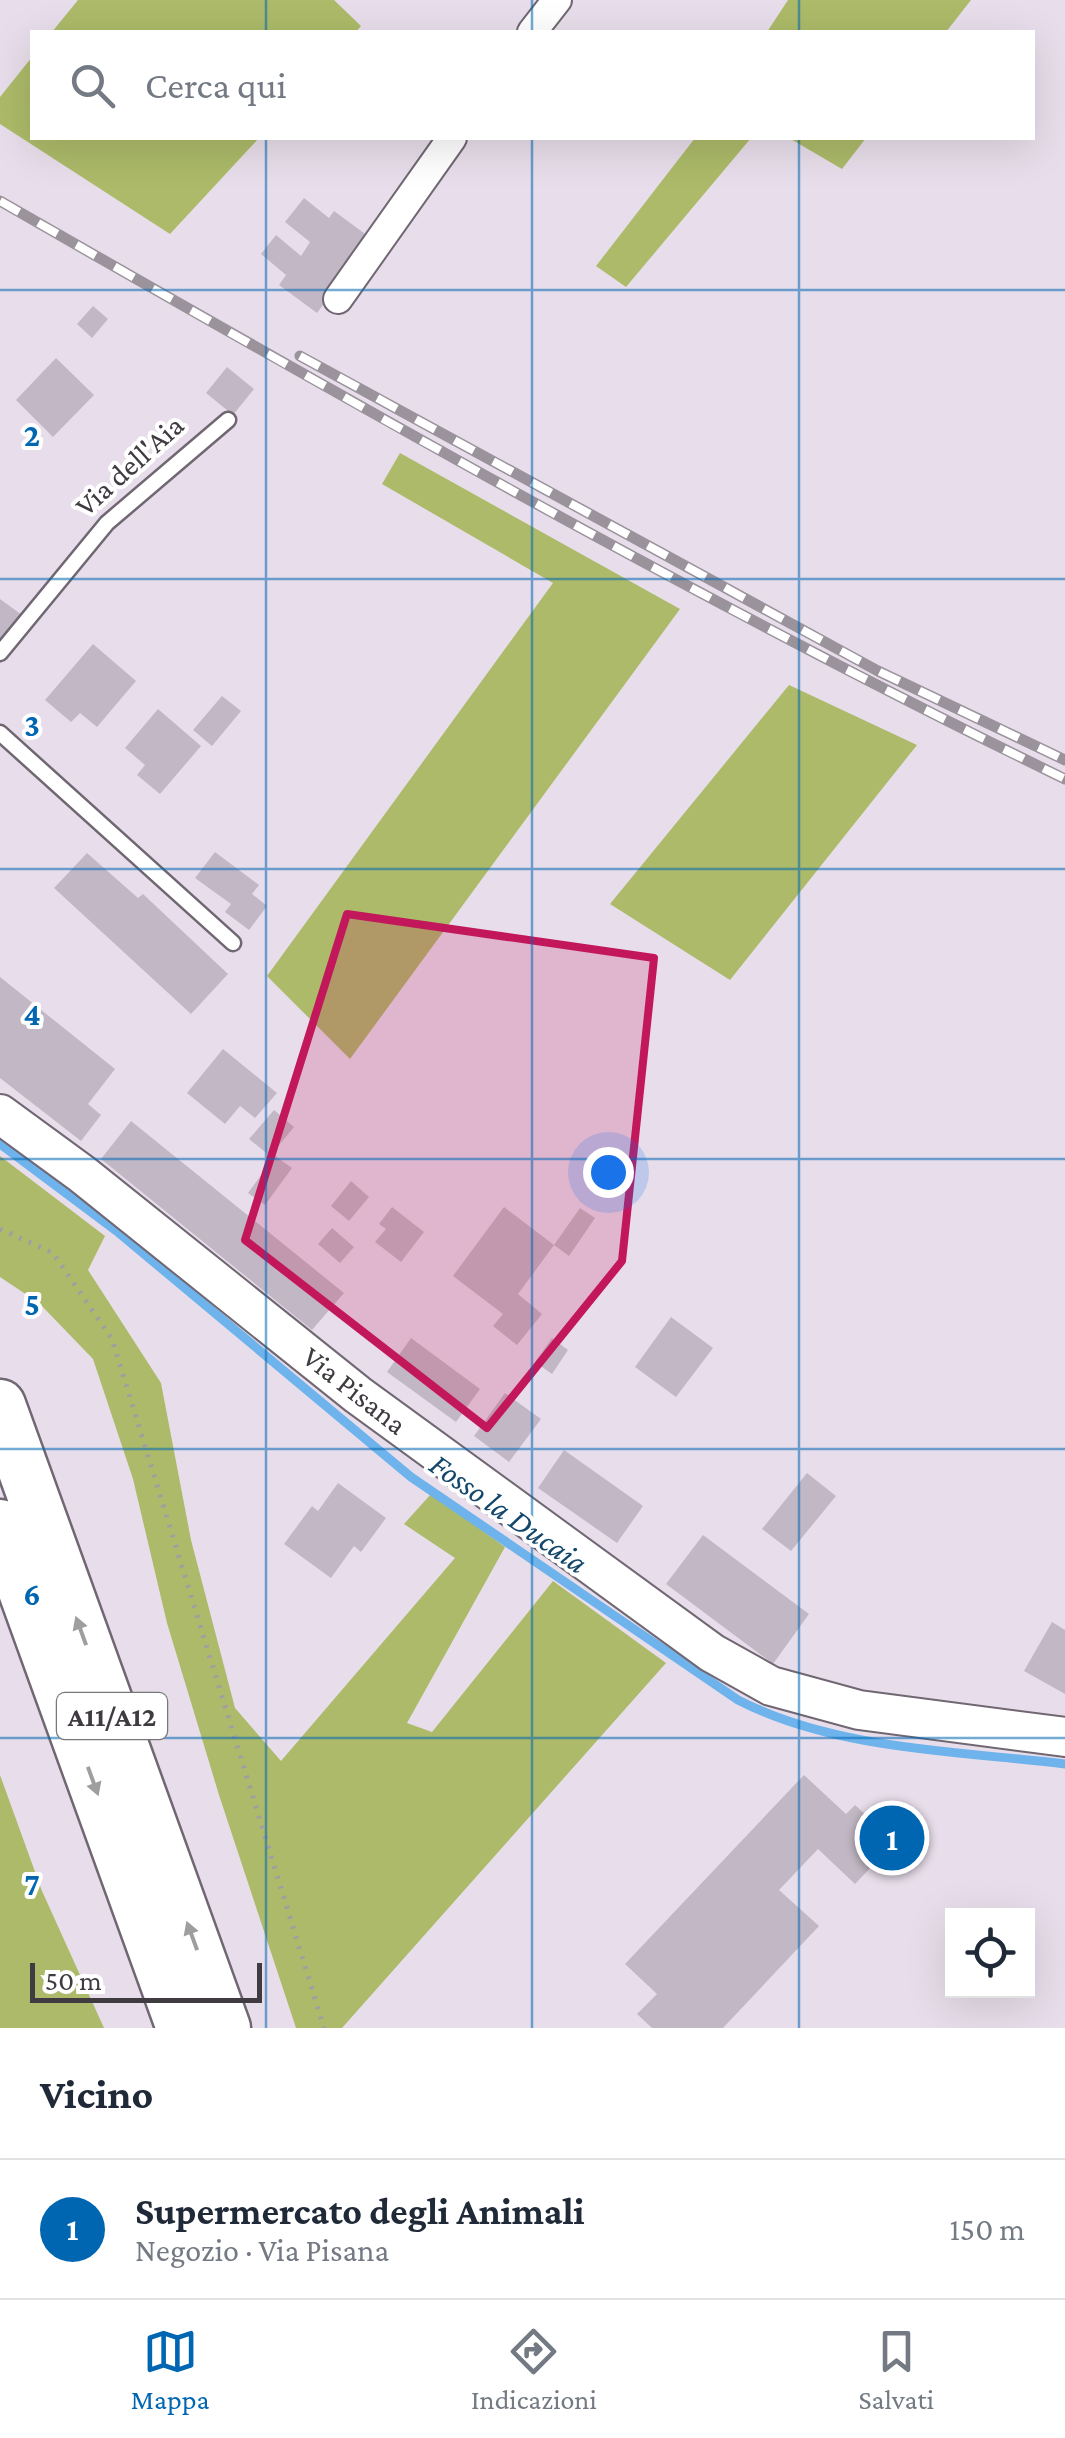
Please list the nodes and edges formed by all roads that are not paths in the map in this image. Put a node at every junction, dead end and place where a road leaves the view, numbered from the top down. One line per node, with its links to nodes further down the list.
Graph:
1 (556, 0): 2 (street)
2 (534, 30)
3 (451, 140): 4 (street)
4 (338, 299)
5 (228, 420): 6 (lane, Via dell'Aia)
6 (0, 653)
7 (0, 733): 8 (lane)
8 (233, 944)
9 (0, 1114): 12 (main road, Via Pisana)
10 (0, 1405): 14 (highway, A11/A12, one-way to 10)
11 (0, 1525): 13 (highway, A11/A12, one-way to 13)
12 (1065, 1737)
13 (182, 2028)
14 (225, 2028)

